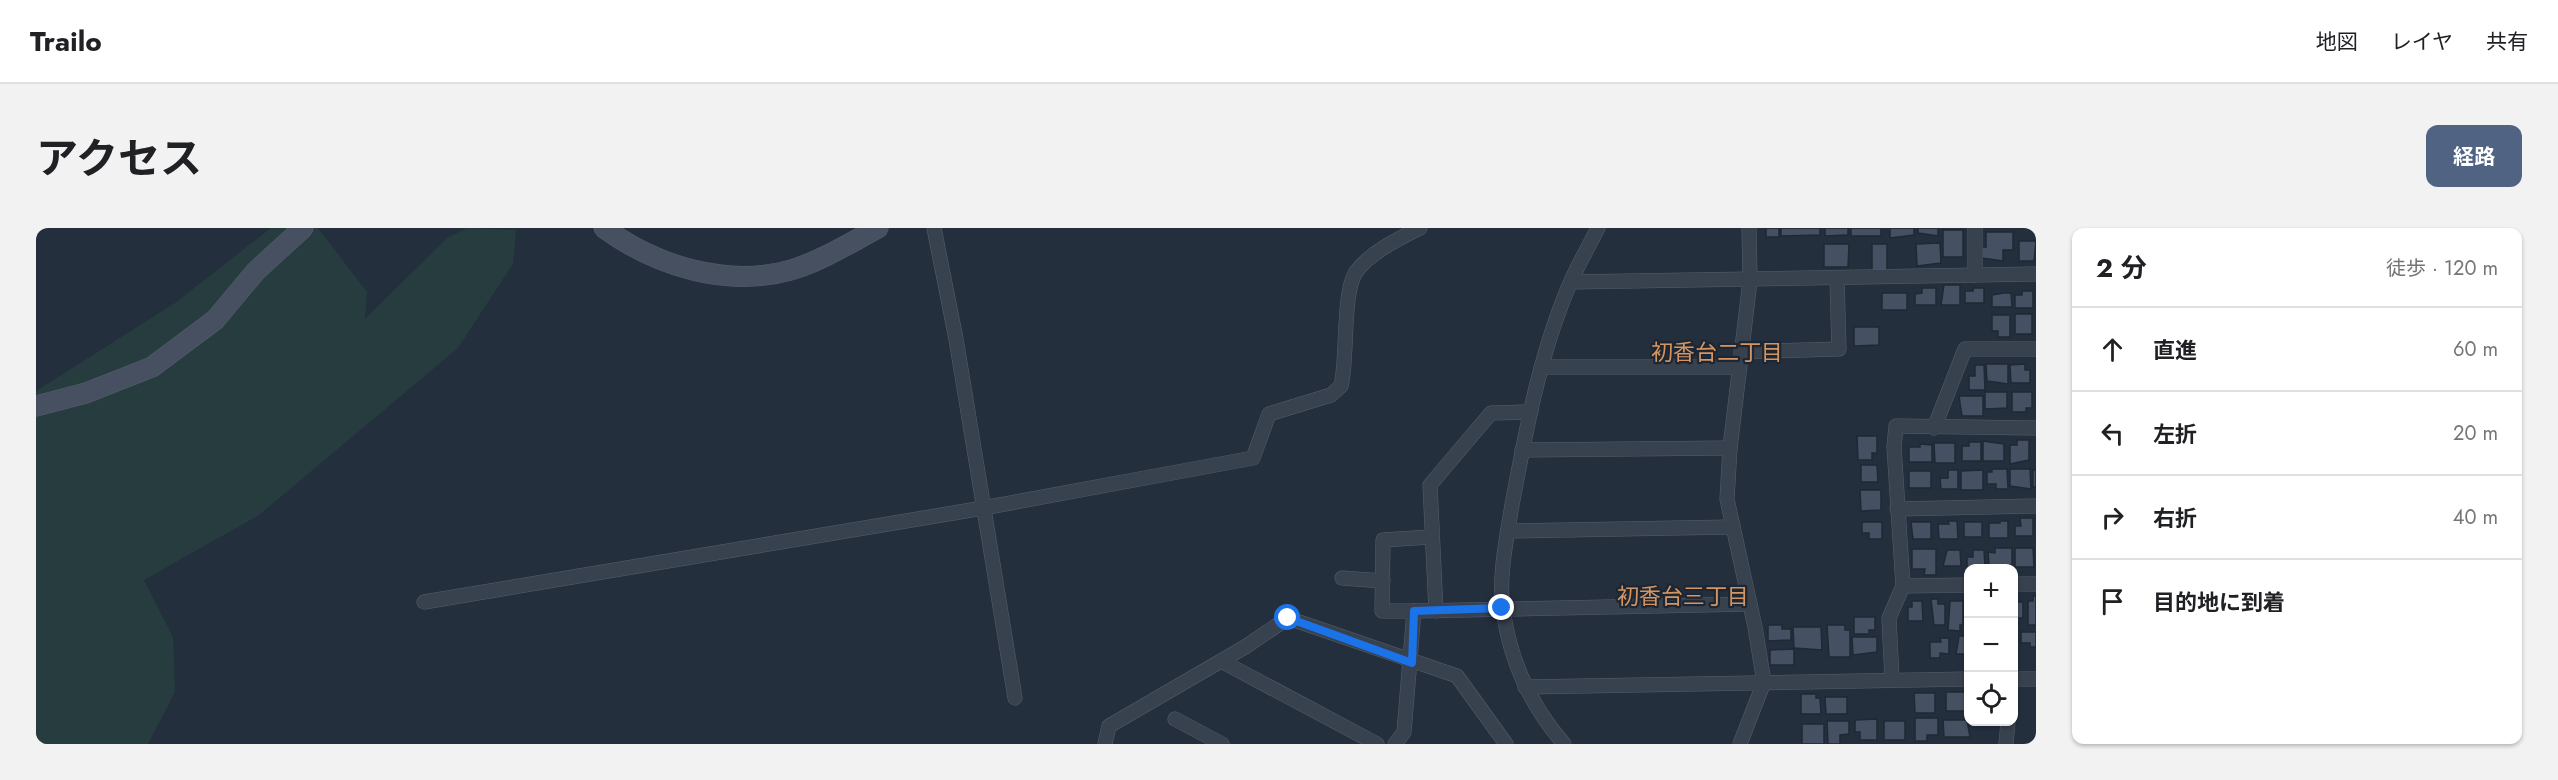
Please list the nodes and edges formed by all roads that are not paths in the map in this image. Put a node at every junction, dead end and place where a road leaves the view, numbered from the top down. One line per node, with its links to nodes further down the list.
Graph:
1 (303, 228): 18 (main road)
2 (604, 228): 3 (main road)
3 (878, 228)
4 (934, 228): 25 (street)
5 (1420, 228): 25 (street)
6 (1598, 228): 13 (street)
7 (1749, 228): 12 (street)
8 (1975, 228): 10 (street)
9 (2036, 274): 10 (street)
10 (1975, 275): 11 (street)
11 (1837, 279): 12 (street); 15 (street)
12 (1750, 280): 13 (street); 15 (street)
13 (1571, 282): 16 (street)
14 (2036, 349): 20 (street)
15 (1741, 352): 17 (street)
16 (1541, 367): 17 (street); 19 (street)
17 (1739, 367): 22 (street)
18 (39, 410)
19 (1531, 412): 23 (street); 29 (street)
20 (1934, 428): 21 (street); 26 (street)
21 (2036, 428)
22 (1730, 448): 23 (street); 27 (street)
23 (1522, 450): 28 (street)
24 (2036, 506): 26 (street)
25 (983, 508): 36 (street); 49 (street)
26 (1897, 509): 35 (street)
27 (1732, 527): 28 (street); 37 (street)
28 (1508, 531): 38 (street)
29 (1431, 537): 31 (street); 39 (street)
30 (1342, 578): 31 (street)
31 (1383, 581): 40 (street)
32 (2018, 584): 33 (street)
33 (2036, 584)
34 (1964, 585): 35 (street)
35 (1903, 586): 43 (street)
36 (424, 602)
37 (1750, 604): 38 (street); 47 (street)
38 (1502, 608): 39 (street); 48 (street)
39 (1436, 610): 40 (street)
40 (1414, 611): 42 (street)
41 (1221, 661): 42 (street); 52 (street); 54 (street)
42 (1412, 663): 55 (street); 56 (street)
43 (1892, 678): 44 (street); 47 (street)
44 (1964, 679)
45 (2018, 679): 46 (street)
46 (2036, 679)
47 (1764, 682): 48 (street); 58 (street)
48 (1525, 687): 57 (street)
49 (1015, 698)
50 (1175, 719): 53 (street)
51 (2008, 726): 59 (street)
52 (1105, 744)
53 (1222, 744)
54 (1377, 744)
55 (1395, 744)
56 (1506, 744)
57 (1564, 744)
58 (1740, 744)
59 (2006, 744)

